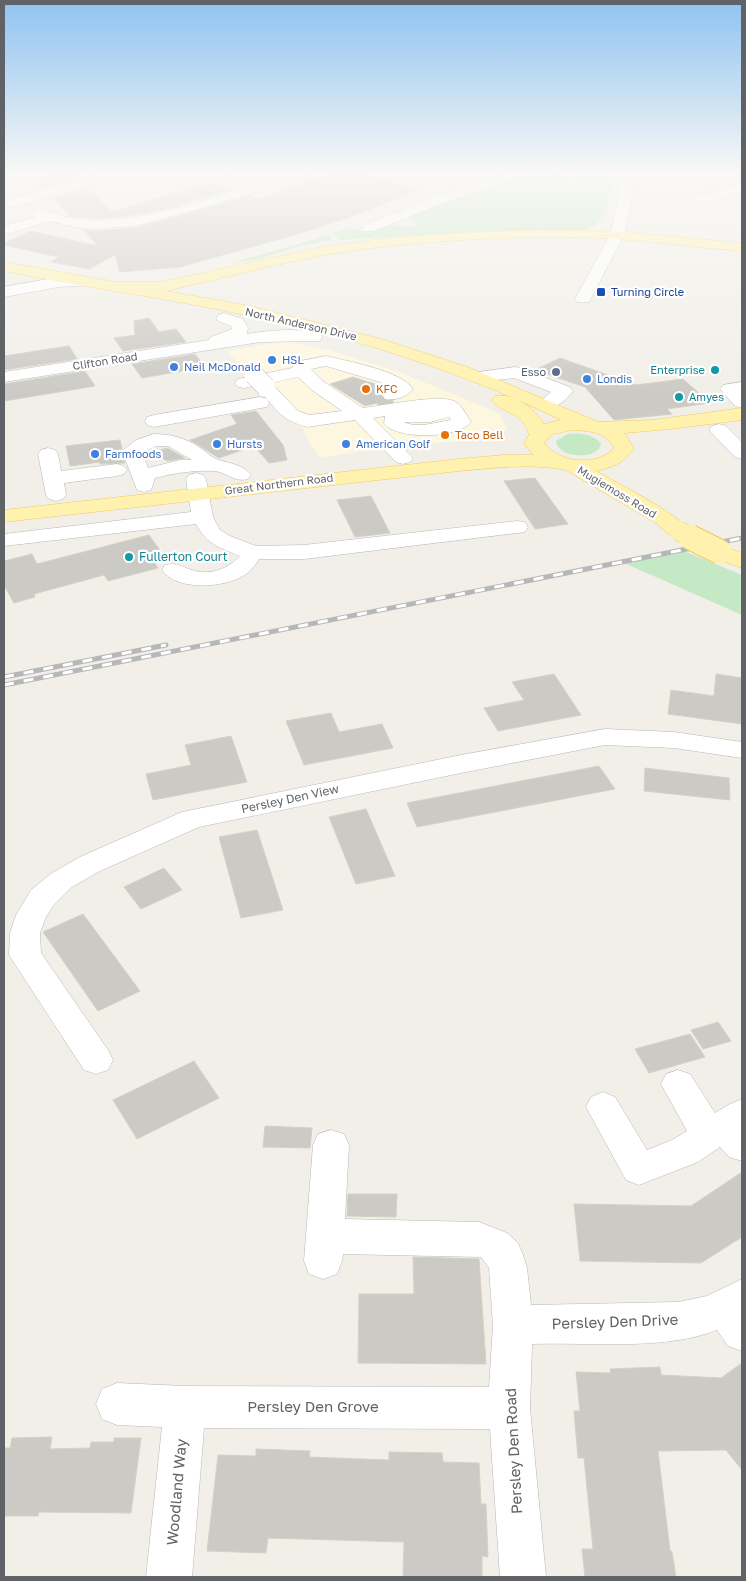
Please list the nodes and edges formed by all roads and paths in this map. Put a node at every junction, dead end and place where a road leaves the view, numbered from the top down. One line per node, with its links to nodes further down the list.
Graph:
1 (515, 246): 8 (main road)
2 (611, 246): 15 (street)
3 (644, 246): 6 (main road)
4 (716, 246): 5 (main road)
5 (742, 247)
6 (742, 259)
7 (4, 266): 11 (main road, North Anderson Drive)
8 (268, 267): 12 (main road); 14 (main road); 18 (main road)
9 (4, 276): 10 (main road, North Anderson Drive)
10 (44, 284): 11 (main road, North Anderson Drive); 13 (street)
11 (84, 287): 12 (main road, North Anderson Drive); 16 (street); 17 (main road, North Anderson Drive)
12 (109, 287): 14 (main road, North Anderson Drive)
13 (4, 292)
14 (167, 297): 17 (main road); 18 (main road, North Anderson Drive)
15 (583, 299)
16 (4, 300)
17 (130, 301): 19 (main road, North Anderson Drive)
18 (249, 311): 32 (main road, North Anderson Drive)
19 (224, 318): 20 (main road, North Anderson Drive); 22 (street, Clifton Road)
20 (314, 337): 21 (street, Clifton Road); 35 (main road, North Anderson Drive)
21 (244, 340): 22 (street, Clifton Road); 25 (street)
22 (206, 345): 24 (street, Clifton Road)
23 (302, 371): 25 (street); 29 (street); 29 (street)
24 (4, 378)
25 (251, 379): 29 (street); 31 (street)
26 (742, 388): 27 (street)
27 (742, 402)
28 (436, 404): 29 (street)
29 (355, 411): 38 (street)
30 (742, 414): 32 (main road)
31 (154, 421)
32 (592, 426): 35 (main road); 41 (main road, North Anderson Drive)
33 (742, 427): 34 (main road)
34 (719, 430): 36 (street); 41 (main road)
35 (526, 438): 38 (main road, Great Northern Road); 39 (main road, North Anderson Drive)
36 (742, 453)
37 (48, 454): 46 (street)
38 (403, 458): 43 (main road, Great Northern Road)
39 (563, 463): 41 (main road, Great Northern Road); 45 (main road, Great Northern Road); 50 (main road, Mugiemoss Road)
40 (212, 465): 43 (street); 44 (street); 44 (street)
41 (623, 465): 50 (main road, Mugiemoss Road)
42 (117, 470): 46 (street)
43 (242, 474): 45 (main road, Great Northern Road)
44 (144, 483): 45 (main road, Great Northern Road); 46 (main road, Great Northern Road)
45 (197, 486): 48 (main road, Great Northern Road); 49 (street)
46 (55, 487): 47 (main road, Great Northern Road)
47 (4, 501)
48 (4, 516)
49 (202, 517): 52 (street); 53 (street)
50 (671, 525): 54 (main road, Mugiemoss Road, bridge)
51 (517, 527): 53 (street)
52 (4, 540)
53 (253, 553): 55 (street)
54 (742, 561)
55 (174, 570)
56 (742, 750): 57 (street, Persley Den View)
57 (96, 1060)
58 (678, 1084): 60 (street)
59 (603, 1106): 60 (street)
60 (730, 1131)
61 (331, 1145): 63 (street, Persley Den Road)
62 (737, 1313): 63 (street, Persley Den Drive)
63 (513, 1325): 66 (street, Persley Den Road)
64 (117, 1404): 65 (street, Persley Den Grove)
65 (185, 1407): 66 (street, Persley Den Grove); 67 (street, Woodland Way)
66 (509, 1408): 68 (street, Persley Den Road)
67 (169, 1577)
68 (523, 1577)

